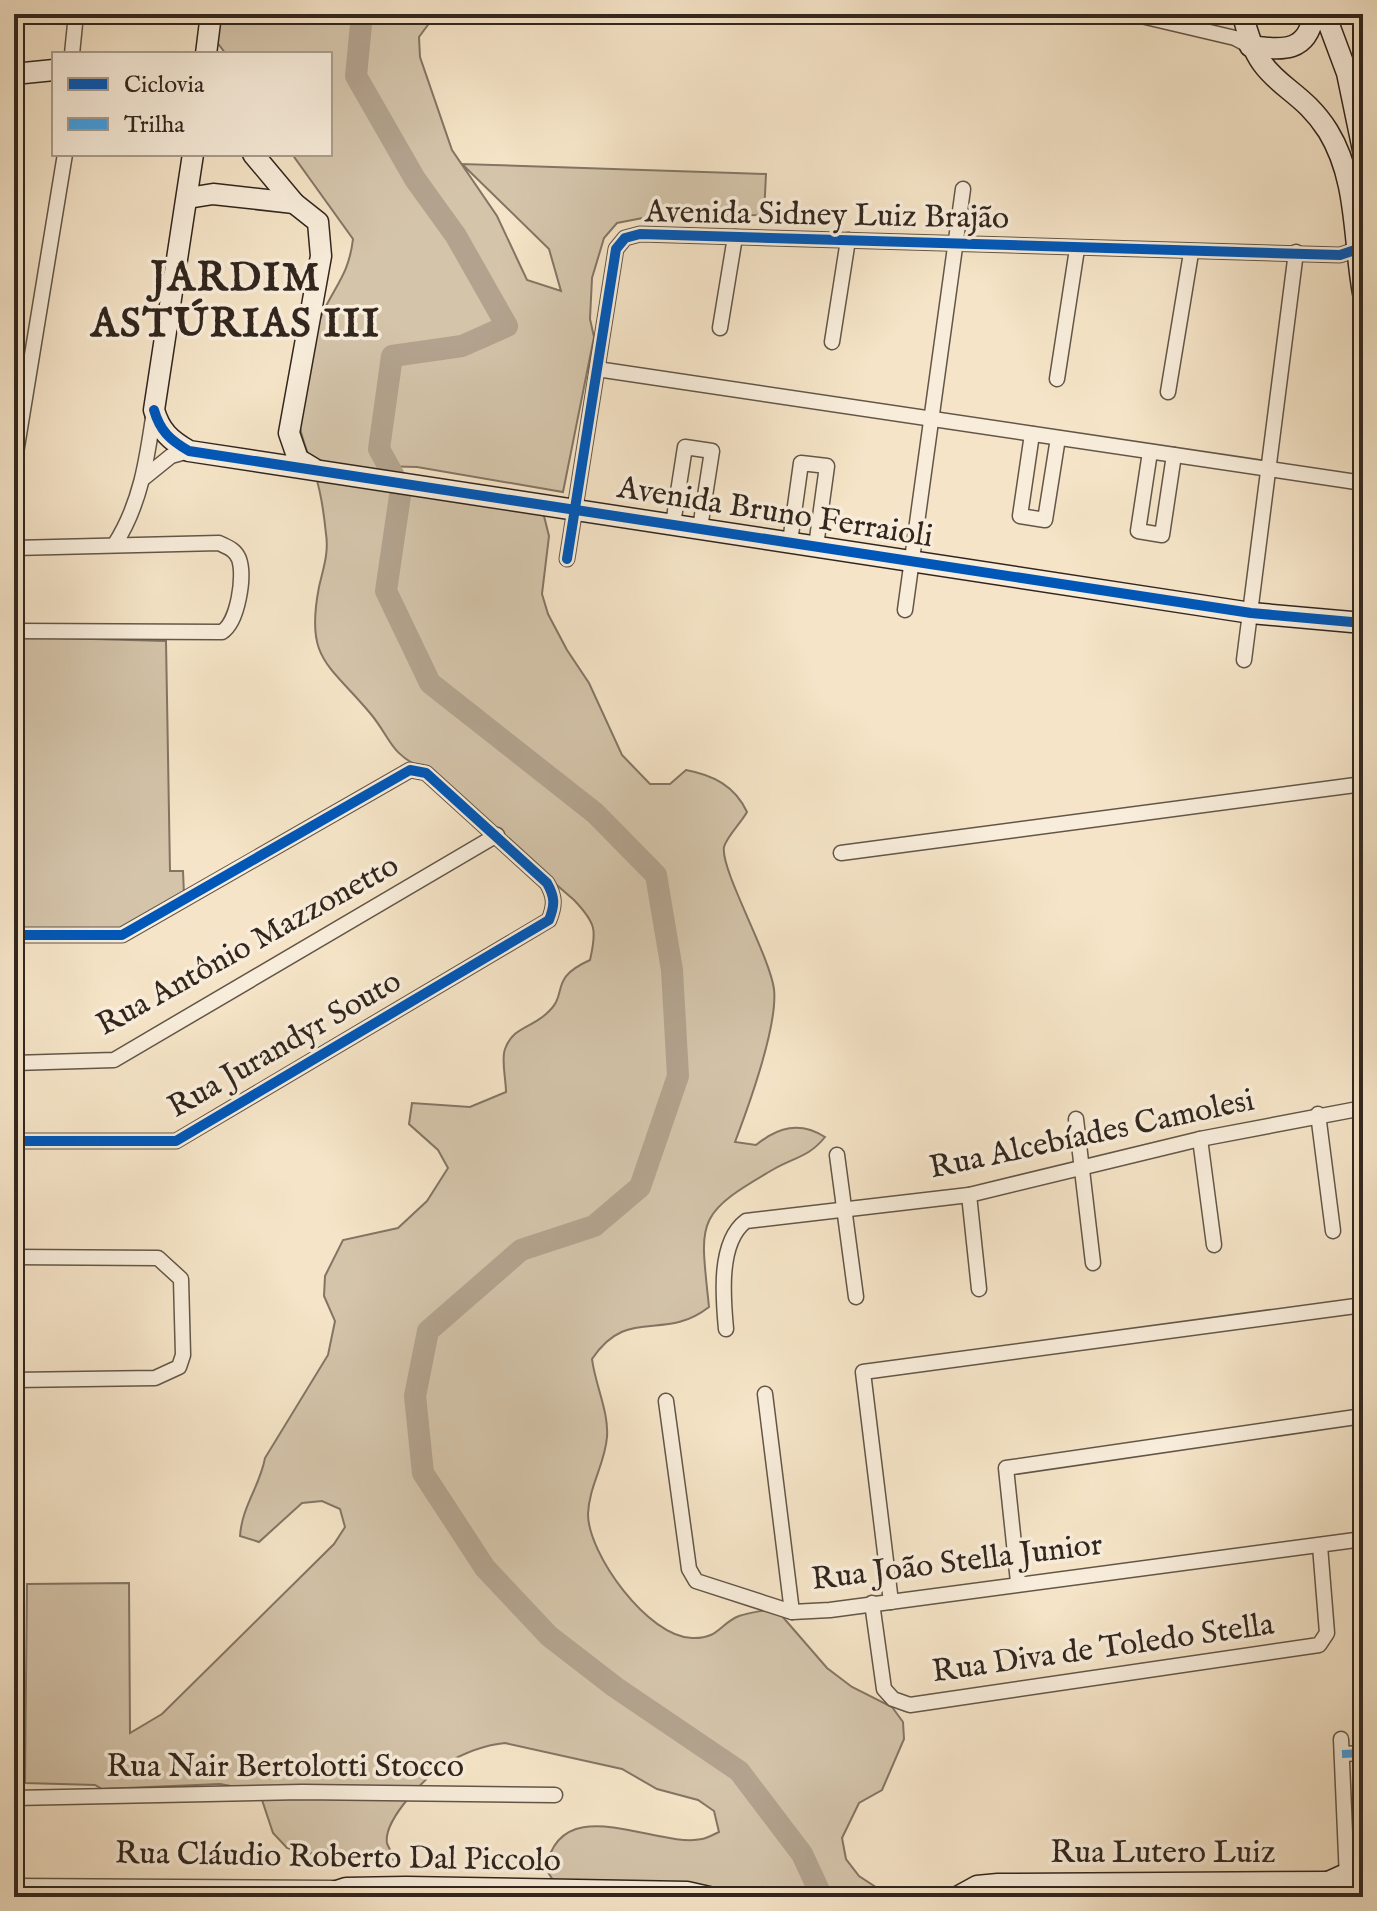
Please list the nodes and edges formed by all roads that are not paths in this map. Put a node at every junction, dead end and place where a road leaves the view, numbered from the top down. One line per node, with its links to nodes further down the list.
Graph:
1 (76, 14): 10 (street)
2 (211, 14): 11 (street)
3 (1133, 14): 8 (street)
4 (1185, 14): 8 (street)
5 (1243, 14): 9 (street)
6 (1314, 14): 9 (street)
7 (1325, 14): 14 (street)
8 (1170, 21): 9 (street)
9 (1250, 46): 25 (street)
10 (72, 52)
11 (206, 52)
12 (52, 70): 13 (street)
13 (14, 74)
14 (1363, 150)
15 (65, 156): 43 (street)
16 (193, 156): 19 (street)
17 (255, 156): 20 (street)
18 (963, 189): 23 (street)
19 (188, 198): 20 (street); 34 (street)
20 (294, 203): 36 (street)
21 (735, 237): 22 (street, Avenida Sidney Luiz Brajão); 29 (street); 31 (street, Avenida Sidney Luiz Brajão)
22 (848, 240): 23 (street, Avenida Sidney Luiz Brajão); 30 (street)
23 (955, 243): 24 (street, Avenida Sidney Luiz Brajão); 35 (street)
24 (1077, 249): 27 (street, Avenida Sidney Luiz Brajão); 32 (street)
25 (1355, 250): 26 (street, Avenida Sidney Luiz Brajão); 28 (street)
26 (1296, 252): 27 (street, Avenida Sidney Luiz Brajão); 45 (street)
27 (1191, 253): 33 (street)
28 (1363, 293)
29 (720, 328)
30 (832, 342)
31 (597, 369): 35 (street); 48 (street, Avenida Sidney Luiz Brajão)
32 (1057, 379)
33 (1168, 392)
34 (154, 410): 39 (street); 46 (street)
35 (931, 419): 37 (street); 56 (street)
36 (289, 433): 42 (street); 44 (street)
37 (1032, 434): 38 (street); 38 (street)
38 (1058, 438): 40 (street)
39 (189, 451): 42 (street, Avenida Bruno Ferraioli); 46 (street)
40 (1150, 452): 41 (street); 41 (street)
41 (1174, 455): 45 (street)
42 (257, 461): 44 (street, Avenida Bruno Ferraioli)
43 (14, 465)
44 (313, 468): 48 (street, Avenida Bruno Ferraioli)
45 (1269, 469): 47 (street); 58 (street)
46 (145, 477): 52 (street)
47 (1363, 483)
48 (576, 509): 49 (street, Avenida Bruno Ferraioli); 55 (street, Avenida Sidney Luiz Brajão)
49 (673, 524): 50 (street, Avenida Bruno Ferraioli); 50 (street)
50 (700, 528): 51 (street, Avenida Bruno Ferraioli)
51 (790, 542): 53 (street, Avenida Bruno Ferraioli); 53 (street)
52 (115, 544): 54 (street); 60 (street)
53 (816, 546): 56 (street, Avenida Bruno Ferraioli)
54 (14, 548)
55 (567, 559)
56 (911, 560): 57 (street); 58 (street, Avenida Bruno Ferraioli)
57 (905, 610)
58 (1251, 613): 59 (street, Avenida Bruno Ferraioli); 61 (street)
59 (1363, 623)
60 (14, 631)
61 (1244, 660)
62 (1363, 784): 64 (street)
63 (497, 835): 65 (street); 66 (street, Rua Antônio Mazzonetto); 71 (street, Rua Jurandyr Souto)
64 (841, 853)
65 (14, 935)
66 (14, 1063)
67 (1363, 1108): 68 (street, Rua Alcebíades Camolesi)
68 (1318, 1114): 70 (street, Rua Alcebíades Camolesi); 76 (street)
69 (1076, 1119): 73 (street)
70 (1200, 1139): 73 (street, Rua Alcebíades Camolesi); 77 (street)
71 (14, 1141)
72 (837, 1155): 75 (street)
73 (1084, 1170): 74 (street, Rua Alcebíades Camolesi); 79 (street)
74 (969, 1195): 75 (street, Rua Alcebíades Camolesi); 80 (street)
75 (845, 1209): 81 (street); 83 (street, Rua Alcebíades Camolesi)
76 (1333, 1231)
77 (1214, 1245)
78 (14, 1257): 84 (street)
79 (1093, 1263)
80 (979, 1289)
81 (856, 1297)
82 (1363, 1305): 91 (street)
83 (725, 1324)
84 (14, 1380)
85 (765, 1394): 93 (street)
86 (666, 1401): 93 (street, Rua João Stella Junior)
87 (1363, 1416): 90 (street)
88 (1363, 1539): 89 (street, Rua João Stella Junior)
89 (1320, 1546): 90 (street, Rua João Stella Junior); 92 (street, Rua Diva de Toledo Stella)
90 (1018, 1582): 91 (street, Rua João Stella Junior)
91 (891, 1602): 92 (street, Rua João Stella Junior)
92 (872, 1603): 93 (street, Rua João Stella Junior)
93 (792, 1612)
94 (1363, 1753): 97 (street)
95 (555, 1795): 96 (street, Rua Nair Bertolotti Stocco)
96 (14, 1798)
97 (1350, 1880): 103 (street, Rua Lutero Luiz)
98 (998, 1884): 103 (street, Rua Lutero Luiz); 110 (street); 111 (street)
99 (172, 1885): 100 (street, Rua Cláudio Roberto Dal Piccolo); 102 (street, Rua Cláudio Roberto Dal Piccolo); 106 (street)
100 (14, 1886)
101 (406, 1887): 102 (street, Rua Cláudio Roberto Dal Piccolo); 104 (street, Rua Cláudio Roberto Dal Piccolo); 108 (street)
102 (346, 1888): 107 (street)
103 (1283, 1890)
104 (537, 1893): 105 (street, Rua Cláudio Roberto Dal Piccolo)
105 (661, 1895): 109 (street, Rua Cláudio Roberto Dal Piccolo)
106 (191, 1897)
107 (319, 1897)
108 (378, 1897)
109 (709, 1897)
110 (957, 1897)
111 (976, 1897)

